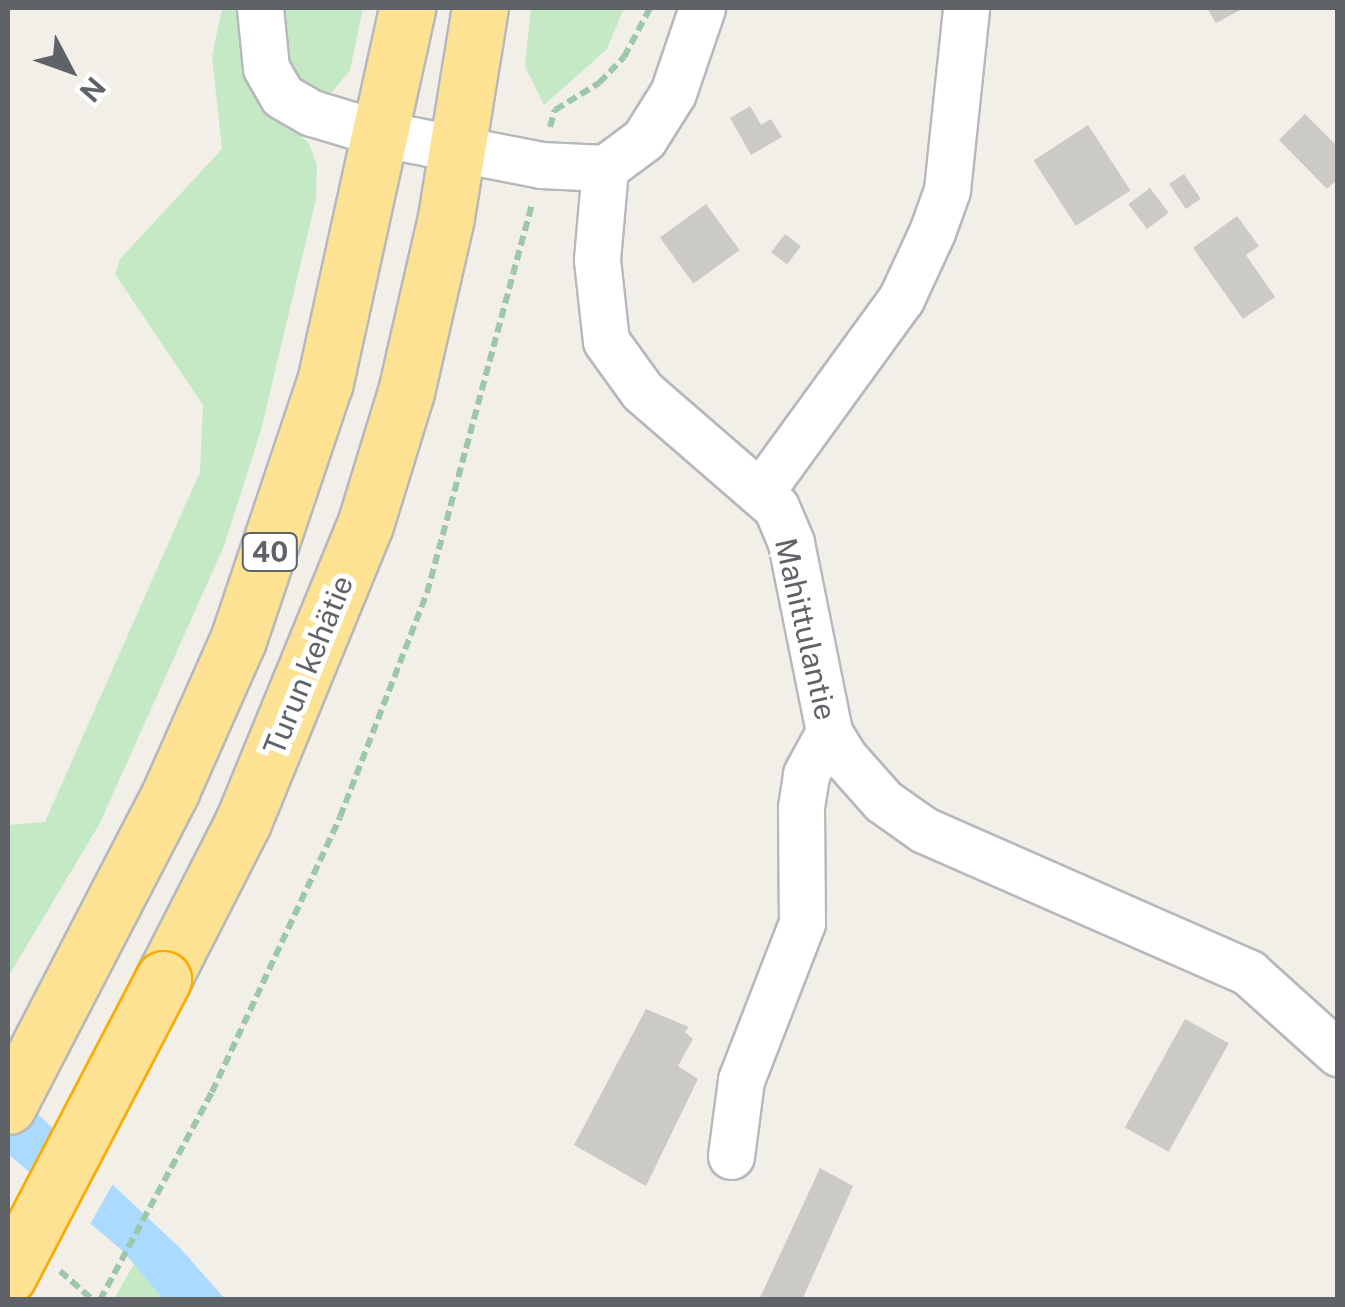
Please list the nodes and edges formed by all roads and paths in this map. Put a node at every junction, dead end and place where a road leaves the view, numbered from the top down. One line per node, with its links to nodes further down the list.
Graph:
1 (260, 8): 8 (street)
2 (407, 8): 8 (highway, 40)
3 (480, 8): 9 (highway, Turun kehätie / 40)
4 (650, 8): 7 (path)
5 (702, 8): 10 (street)
6 (966, 8): 12 (street)
7 (555, 110)
8 (382, 134): 9 (street); 15 (highway, 40)
9 (457, 149): 10 (street); 17 (highway, Turun kehätie / 40, bridge)
10 (605, 168): 12 (street, Mahittulantie)
11 (527, 222): 18 (path)
12 (762, 490): 13 (street, Mahittulantie)
13 (829, 732): 14 (street, Mahittulantie); 16 (street)
14 (1338, 1053)
15 (8, 1106)
16 (731, 1156)
17 (8, 1276)
18 (100, 1300)

